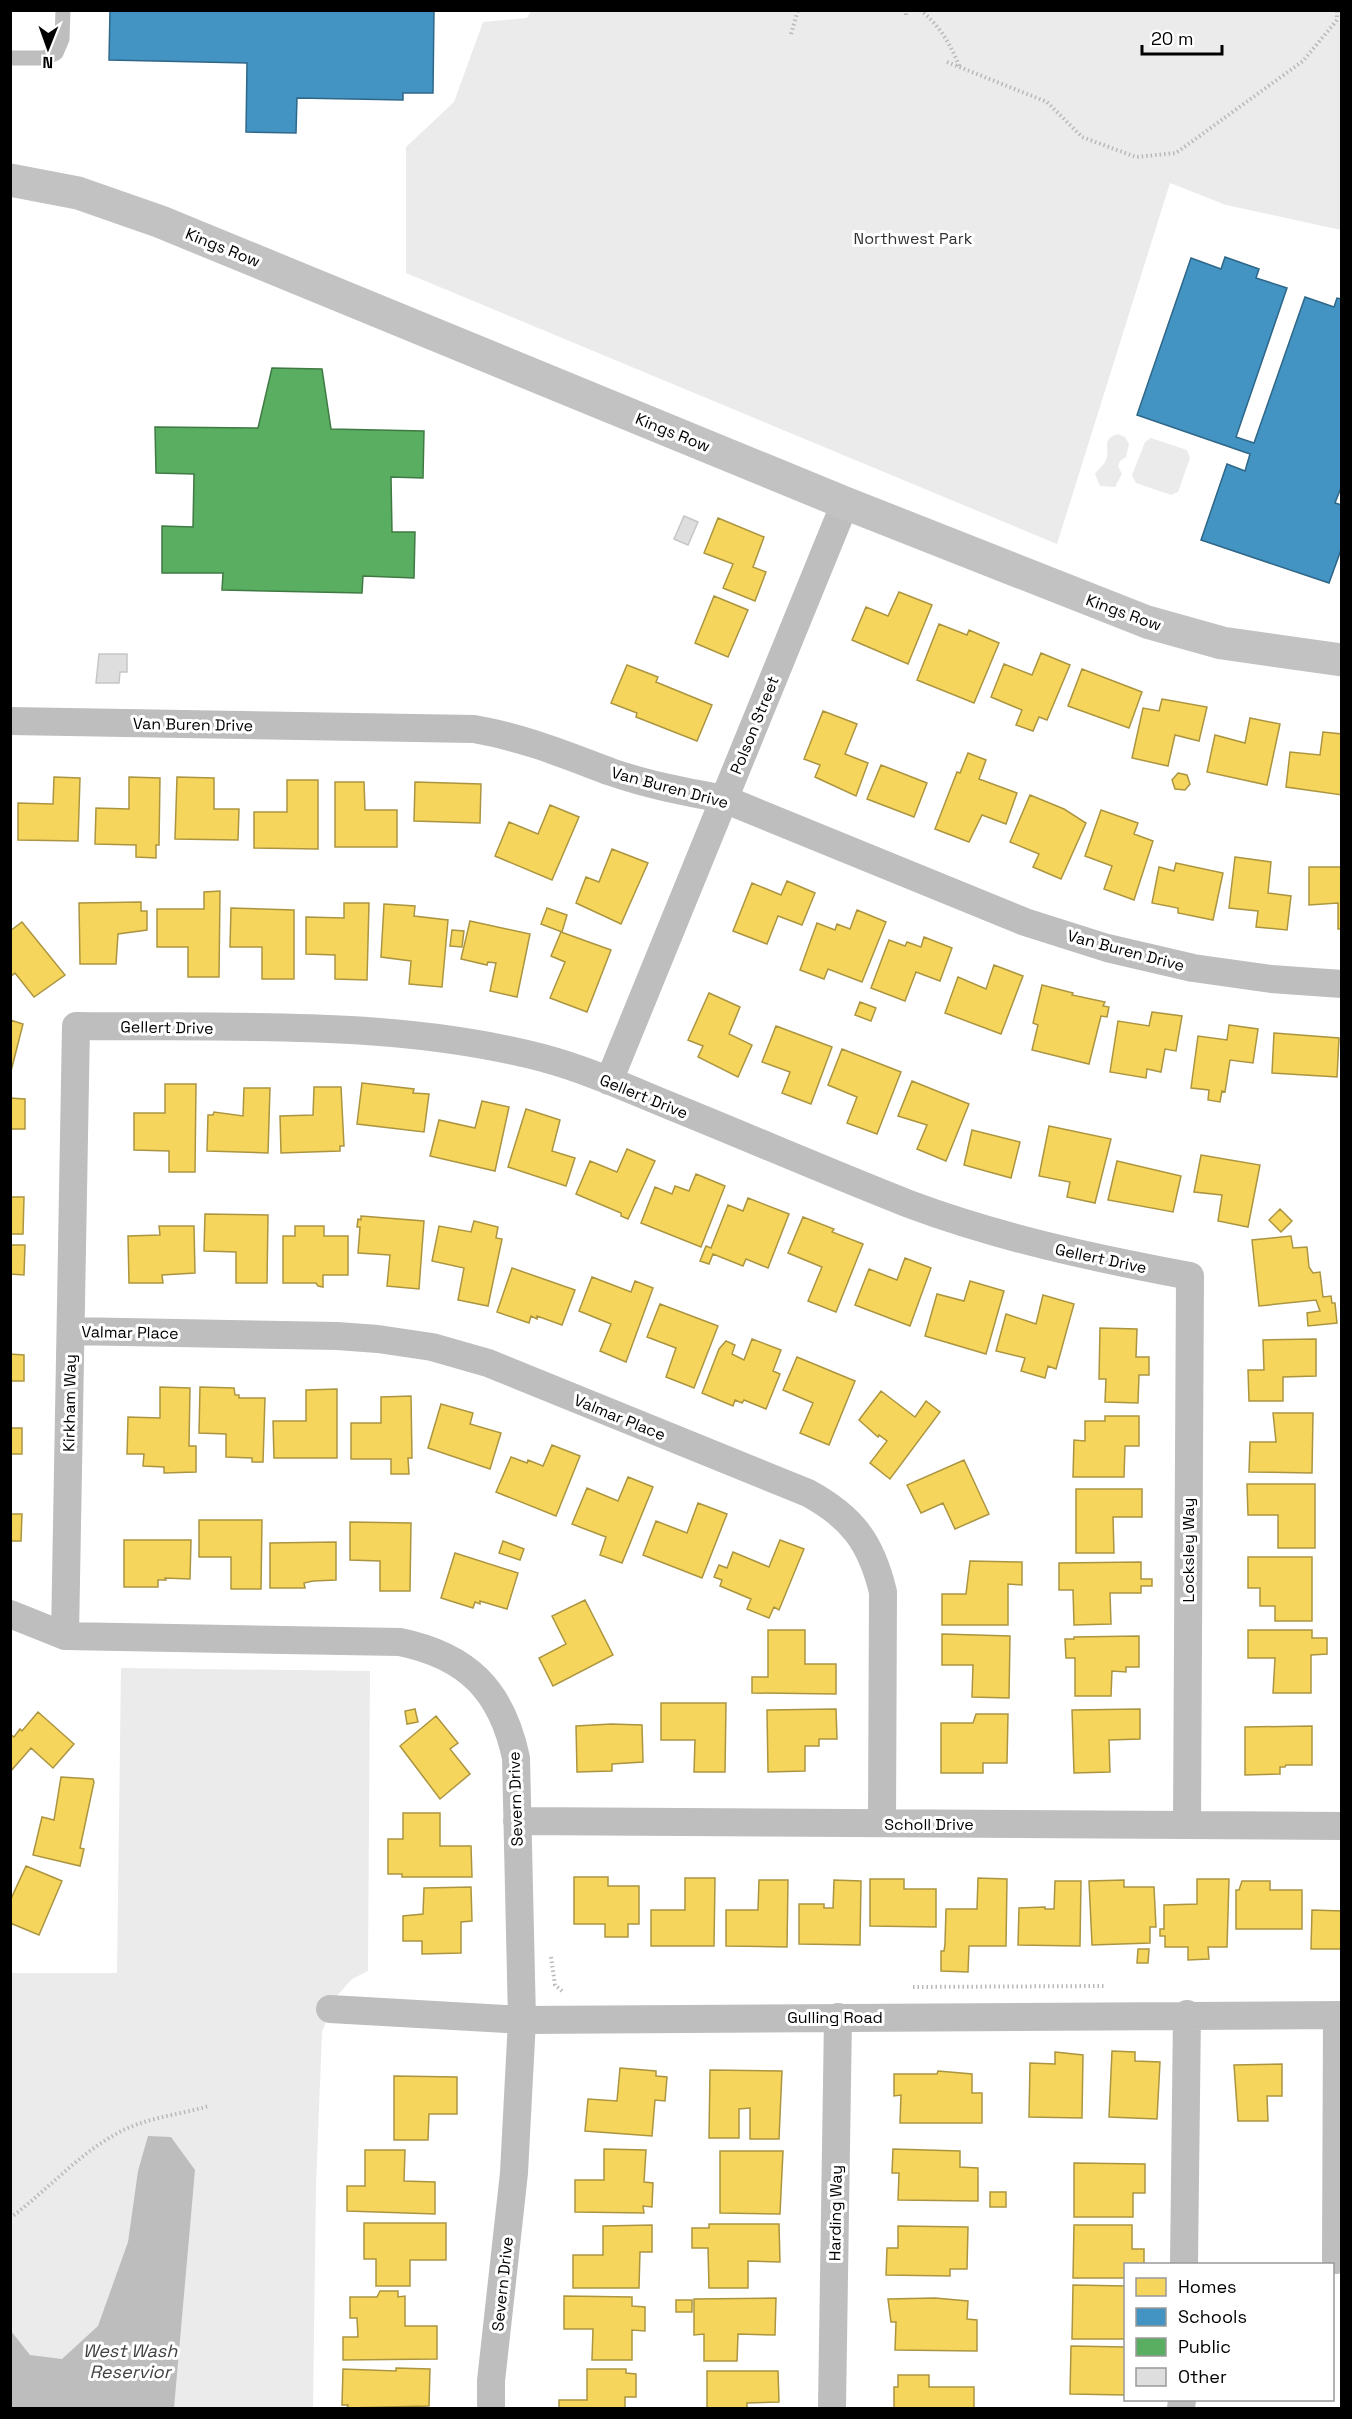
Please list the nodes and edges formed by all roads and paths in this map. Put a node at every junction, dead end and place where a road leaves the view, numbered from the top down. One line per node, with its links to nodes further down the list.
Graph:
1 (63, 10): 6 (lane)
2 (798, 10): 5 (path)
3 (920, 10): 8 (path)
4 (1337, 10): 8 (path)
5 (791, 34)
6 (10, 58)
7 (947, 62): 8 (path)
8 (960, 68)
9 (10, 180): 10 (main road, Kings Row)
10 (846, 503): 11 (main road, Kings Row); 13 (street, Polson Street)
11 (1341, 660)
12 (10, 721): 13 (street, Van Buren Drive)
13 (724, 799): 14 (street, Van Buren Drive); 16 (street, Polson Street)
14 (1341, 984)
15 (76, 1026): 16 (street, Gellert Drive); 18 (street, Kirkham Way)
16 (609, 1081): 17 (street, Gellert Drive)
17 (1190, 1276): 23 (street, Locksley Way)
18 (71, 1331): 20 (street, Kirkham Way); 22 (street, Valmar Place)
19 (10, 1614): 20 (street, Severn Drive)
20 (65, 1636): 21 (street, Severn Drive)
21 (516, 1821): 22 (street, Scholl Drive); 29 (street, Severn Drive)
22 (882, 1823): 23 (street, Scholl Drive)
23 (1187, 1825): 24 (street, Scholl Drive)
24 (1341, 1826)
25 (330, 2009): 29 (street, Gulling Road)
26 (1187, 2014): 27 (street, Gulling Road); 28 (street, Gulling Road); 33 (street)
27 (1339, 2015): 32 (street)
28 (838, 2017): 29 (street, Gulling Road); 35 (street, Harding Way)
29 (522, 2019): 34 (street, Severn Drive)
30 (209, 2106): 31 (path)
31 (10, 2218)
32 (1336, 2260)
33 (1184, 2263)
34 (491, 2409)
35 (832, 2409)

